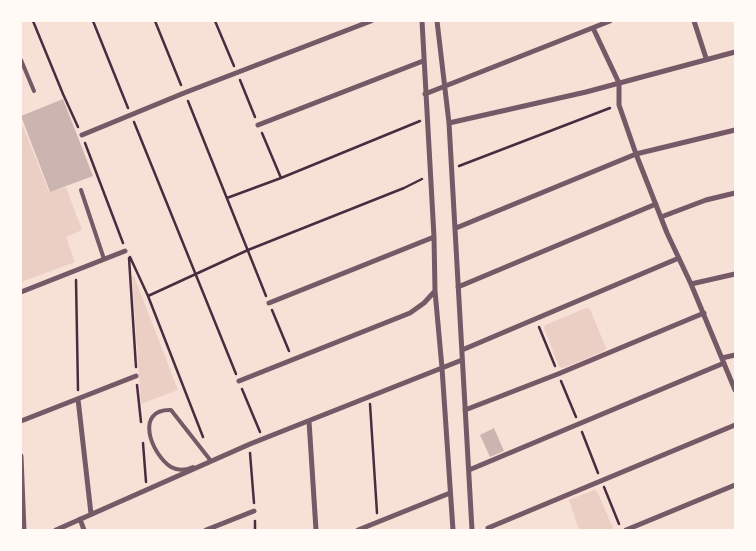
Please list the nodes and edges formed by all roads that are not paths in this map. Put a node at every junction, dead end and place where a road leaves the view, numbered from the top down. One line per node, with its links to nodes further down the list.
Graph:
1 (371, 21): 19 (street)
2 (422, 21): 11 (street)
3 (444, 21): 6 (street)
4 (610, 21): 7 (street)
5 (694, 21): 9 (street)
6 (437, 22): 13 (street)
7 (593, 28): 12 (street); 13 (street)
8 (735, 52): 9 (street)
9 (706, 58): 12 (street)
10 (21, 60): 14 (lane)
11 (423, 60): 15 (street); 17 (street)
12 (619, 83): 16 (street); 20 (street)
13 (445, 87): 15 (street); 16 (street)
14 (34, 91)
15 (425, 94): 26 (street)
16 (449, 122): 25 (street)
17 (258, 124)
18 (735, 130): 20 (street)
19 (82, 135)
20 (636, 154): 23 (street); 25 (street)
21 (81, 190): 29 (lane)
22 (735, 193): 24 (street)
23 (656, 204): 24 (street); 32 (street)
24 (661, 217): 28 (street)
25 (456, 228): 32 (street)
26 (434, 237): 33 (street); 35 (street)
27 (125, 251): 29 (street)
28 (679, 258): 31 (street); 37 (street)
29 (104, 259): 34 (street)
30 (735, 274): 31 (street)
31 (691, 284): 36 (street)
32 (458, 287): 37 (street)
33 (435, 291): 41 (street); 43 (street)
34 (21, 292)
35 (269, 303)
36 (704, 313): 40 (street); 46 (street)
37 (462, 350): 39 (street)
38 (735, 355): 40 (street)
39 (462, 360): 41 (street); 46 (street)
40 (723, 361): 44 (street); 52 (street)
41 (442, 368): 48 (street); 54 (street)
42 (136, 376): 45 (street)
43 (239, 381)
44 (735, 390)
45 (78, 399): 47 (street); 56 (street)
46 (465, 410): 52 (street)
47 (21, 421)
48 (309, 421): 51 (street); 63 (street)
49 (735, 425): 58 (street)
50 (21, 456): 59 (street)
51 (211, 461): 51 (lane); 56 (street)
52 (469, 470): 66 (street)
53 (735, 485): 67 (street)
54 (450, 493): 64 (street); 65 (street)
55 (254, 511): 62 (street)
56 (91, 514): 57 (street)
57 (80, 519): 60 (street); 61 (street)
58 (488, 528)
59 (24, 530)
60 (56, 530)
61 (84, 530)
62 (206, 530)
63 (316, 530)
64 (358, 530)
65 (453, 530)
66 (472, 530)
67 (626, 530)

